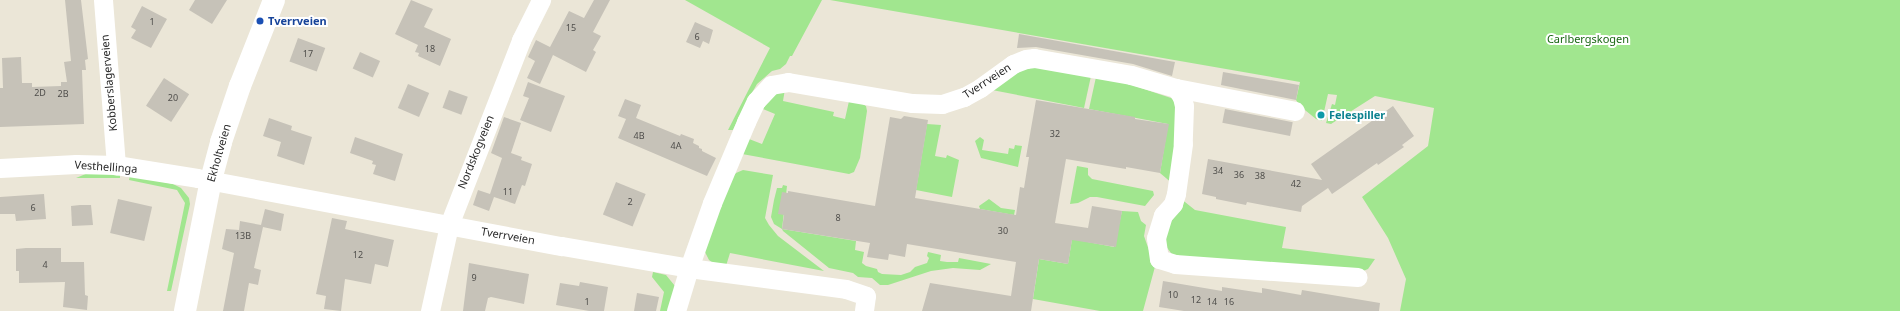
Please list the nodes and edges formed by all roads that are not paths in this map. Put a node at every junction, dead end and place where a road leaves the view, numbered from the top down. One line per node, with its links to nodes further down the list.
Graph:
1 (103, 0): 6 (street, Kobberslagerveien)
2 (274, 0): 8 (street, Ekholtveien)
3 (541, 0): 9 (street, Nordskogveien)
4 (1176, 88): 5 (street, Tverrveien); 10 (street, Tverrveien); 11 (street)
5 (1295, 111)
6 (116, 166): 7 (street, Vesthellinga); 8 (street, Vesthellinga)
7 (0, 168)
8 (211, 180): 9 (street, Tverrveien); 12 (street, Ekholtveien)
9 (449, 225): 10 (street, Tverrveien); 13 (street, Nordskogveien)
10 (689, 268): 14 (street, Tverrveien); 15 (street, Tverrveien)
11 (1358, 277)
12 (185, 311)
13 (430, 311)
14 (676, 311)
15 (864, 311)

